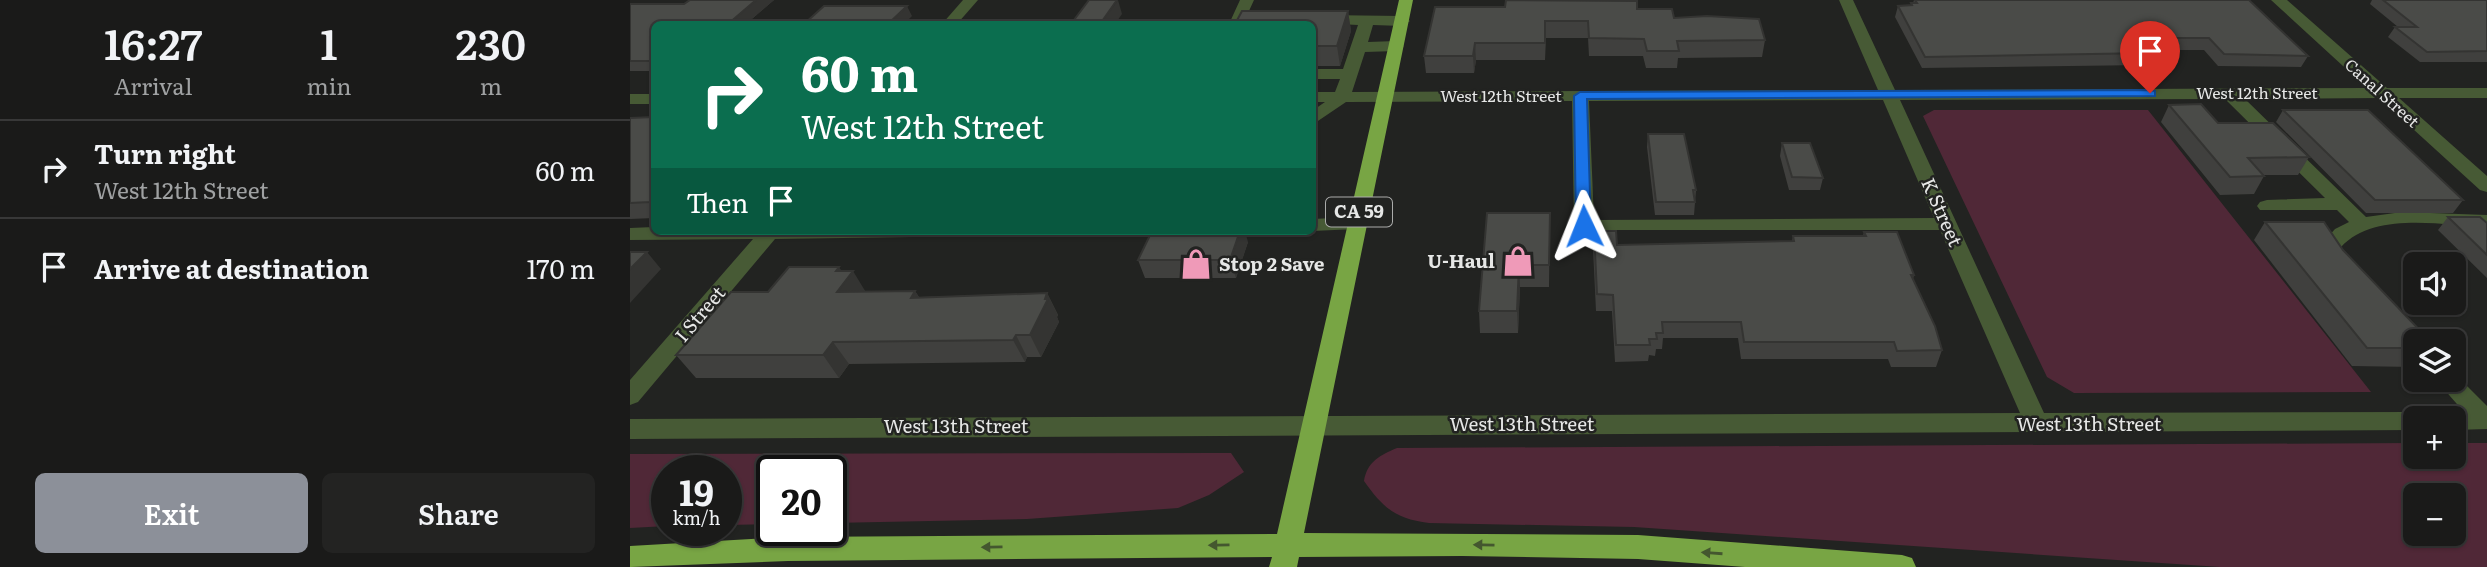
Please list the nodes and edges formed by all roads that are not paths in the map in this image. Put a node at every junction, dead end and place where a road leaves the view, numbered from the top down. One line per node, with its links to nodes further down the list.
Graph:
1 (971, 0): 9 (street)
2 (1247, 0): 10 (street)
3 (1406, 0): 8 (highway, CA 59)
4 (1846, 0): 18 (street, K Street)
5 (2278, 0): 16 (street, Canal Street)
6 (1303, 20): 7 (street)
7 (1367, 20): 8 (street); 12 (street)
8 (1402, 20): 11 (highway, CA 59)
9 (952, 21)
10 (1242, 21)
11 (1396, 46): 12 (street); 19 (highway, CA 59)
12 (1359, 47): 14 (street)
13 (1316, 74): 14 (street)
14 (1349, 74): 22 (street)
15 (2229, 93): 16 (street, West 12th Street); 18 (street, West 12th Street); 27 (street)
16 (2381, 93): 17 (street, West 12th Street); 26 (street, Canal Street)
17 (2487, 93)
18 (1889, 94): 20 (street, West 12th Street); 33 (street, K Street)
19 (1385, 96): 20 (street, West 12th Street); 22 (street, West 12th Street); 30 (highway, CA 59)
20 (1580, 96): 33 (street)
21 (1316, 97): 22 (street, West 12th Street)
22 (1342, 97): 25 (street)
23 (630, 99): 24 (street)
24 (651, 99)
25 (1316, 117)
26 (2487, 186)
27 (2336, 199): 28 (street); 31 (street)
28 (2267, 206)
29 (2487, 221): 31 (street)
30 (1357, 223): 32 (street); 43 (highway, CA 59)
31 (2361, 223): 37 (street)
32 (1316, 225)
33 (1947, 225): 44 (street, K Street)
34 (630, 234): 35 (street)
35 (651, 234)
36 (767, 235): 39 (street, I Street)
37 (2348, 272)
38 (2459, 392): 40 (street)
39 (630, 396)
40 (2486, 420): 42 (street)
41 (2403, 421): 44 (street, West 13th Street)
42 (2466, 421)
43 (1313, 424): 44 (street, West 13th Street); 45 (street, West 13th Street); 46 (highway, CA 59)
44 (2037, 424)
45 (630, 429)
46 (1285, 555): 47 (highway, one-way to 47); 48 (highway, one-way to 46)
47 (630, 558)
48 (1902, 567)

